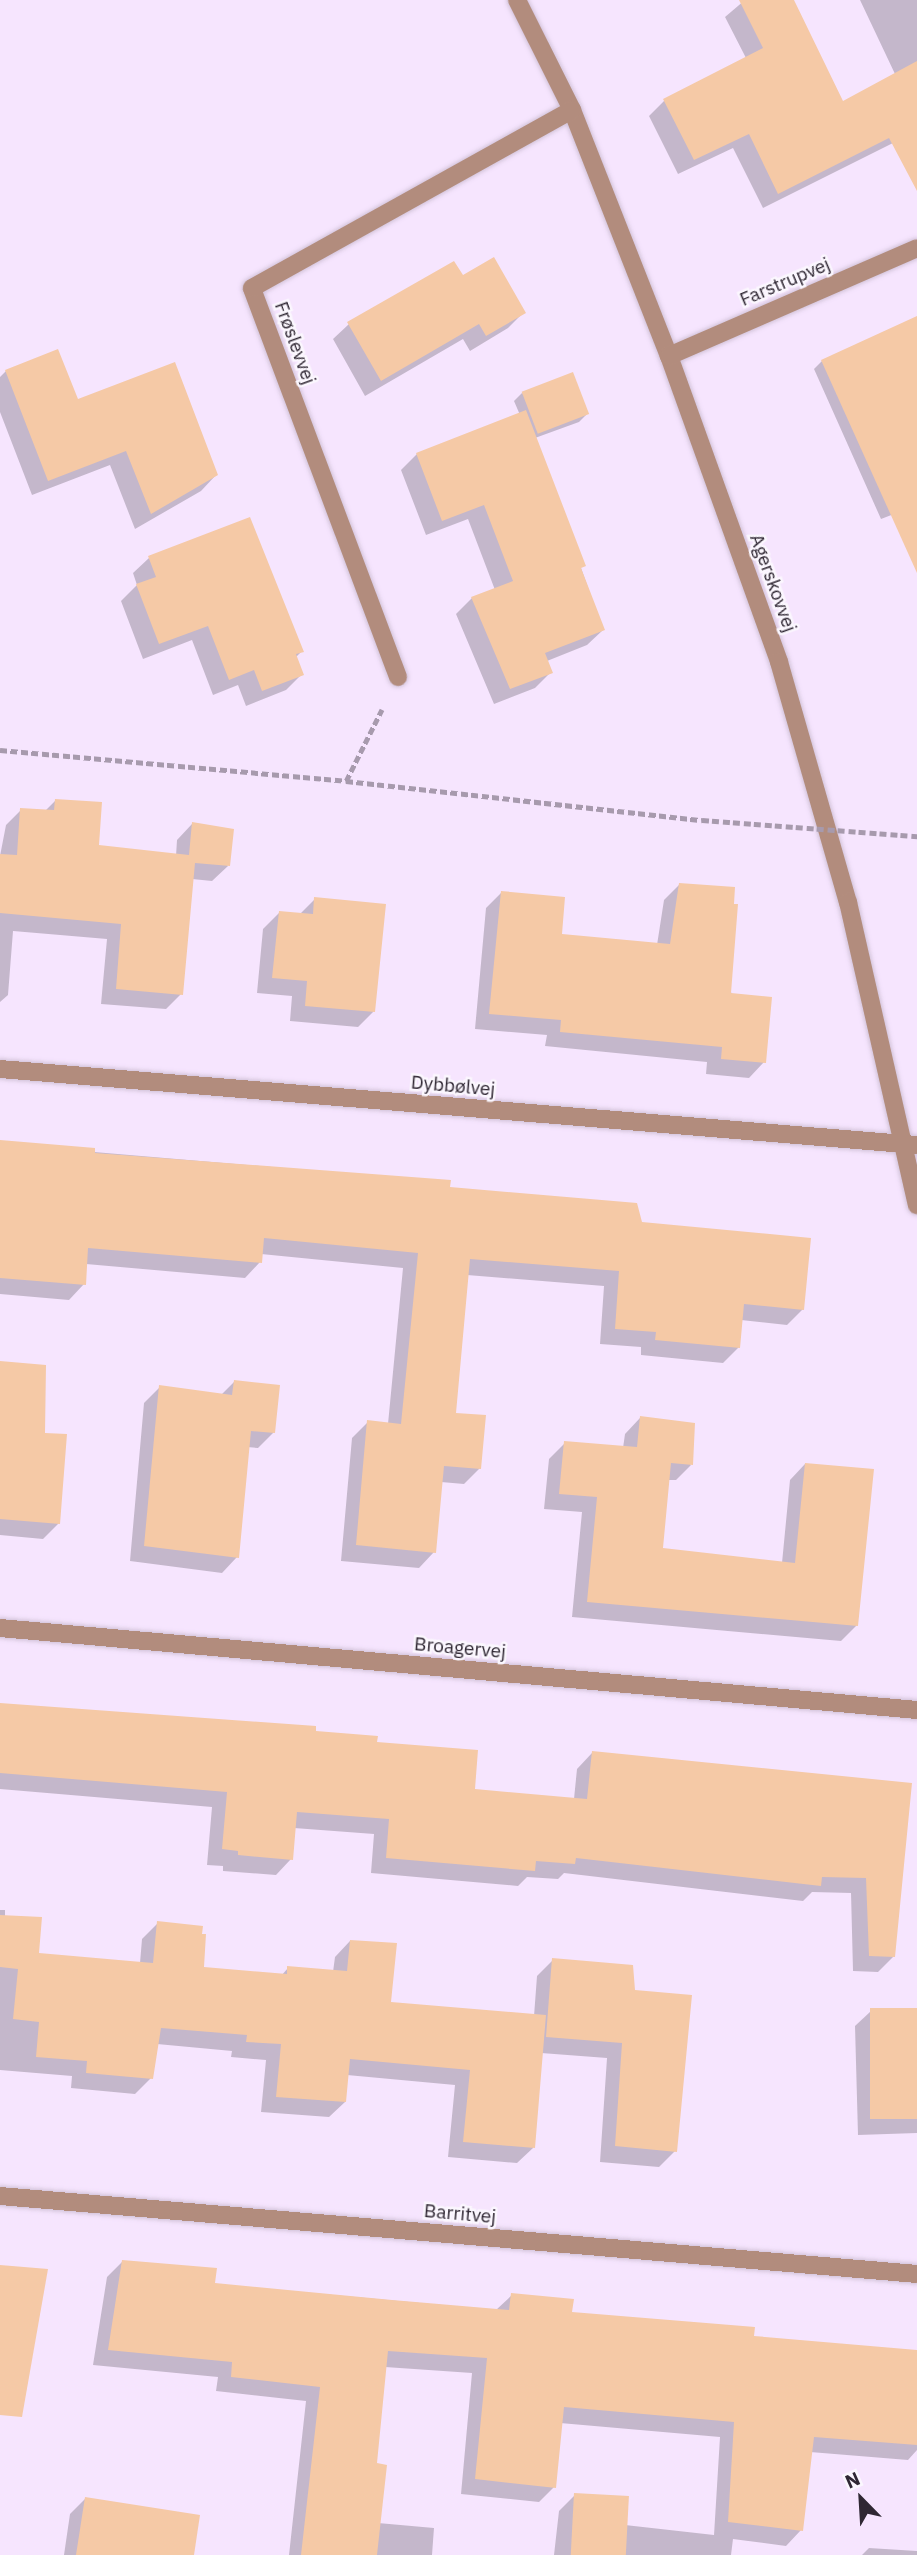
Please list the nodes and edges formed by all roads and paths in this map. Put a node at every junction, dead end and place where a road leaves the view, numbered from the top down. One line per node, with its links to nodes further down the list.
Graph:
1 (517, 0): 2 (street, Agerskovvej)
2 (572, 110): 4 (street, Agerskovvej); 5 (street, Frøslevvej)
3 (917, 248): 4 (street, Farstrupvej)
4 (669, 356): 10 (street, Agerskovvej)
5 (398, 677): 7 (path)
6 (0, 750): 7 (path)
7 (346, 781): 8 (path, bridge)
8 (917, 836)
9 (0, 1069): 10 (street, Dybbølvej)
10 (910, 1144): 11 (street, Agerskovvej)
11 (917, 1205)
12 (0, 1628): 13 (street, Broagervej)
13 (917, 1710)
14 (0, 2196): 15 (street, Barritvej)
15 (917, 2274)

